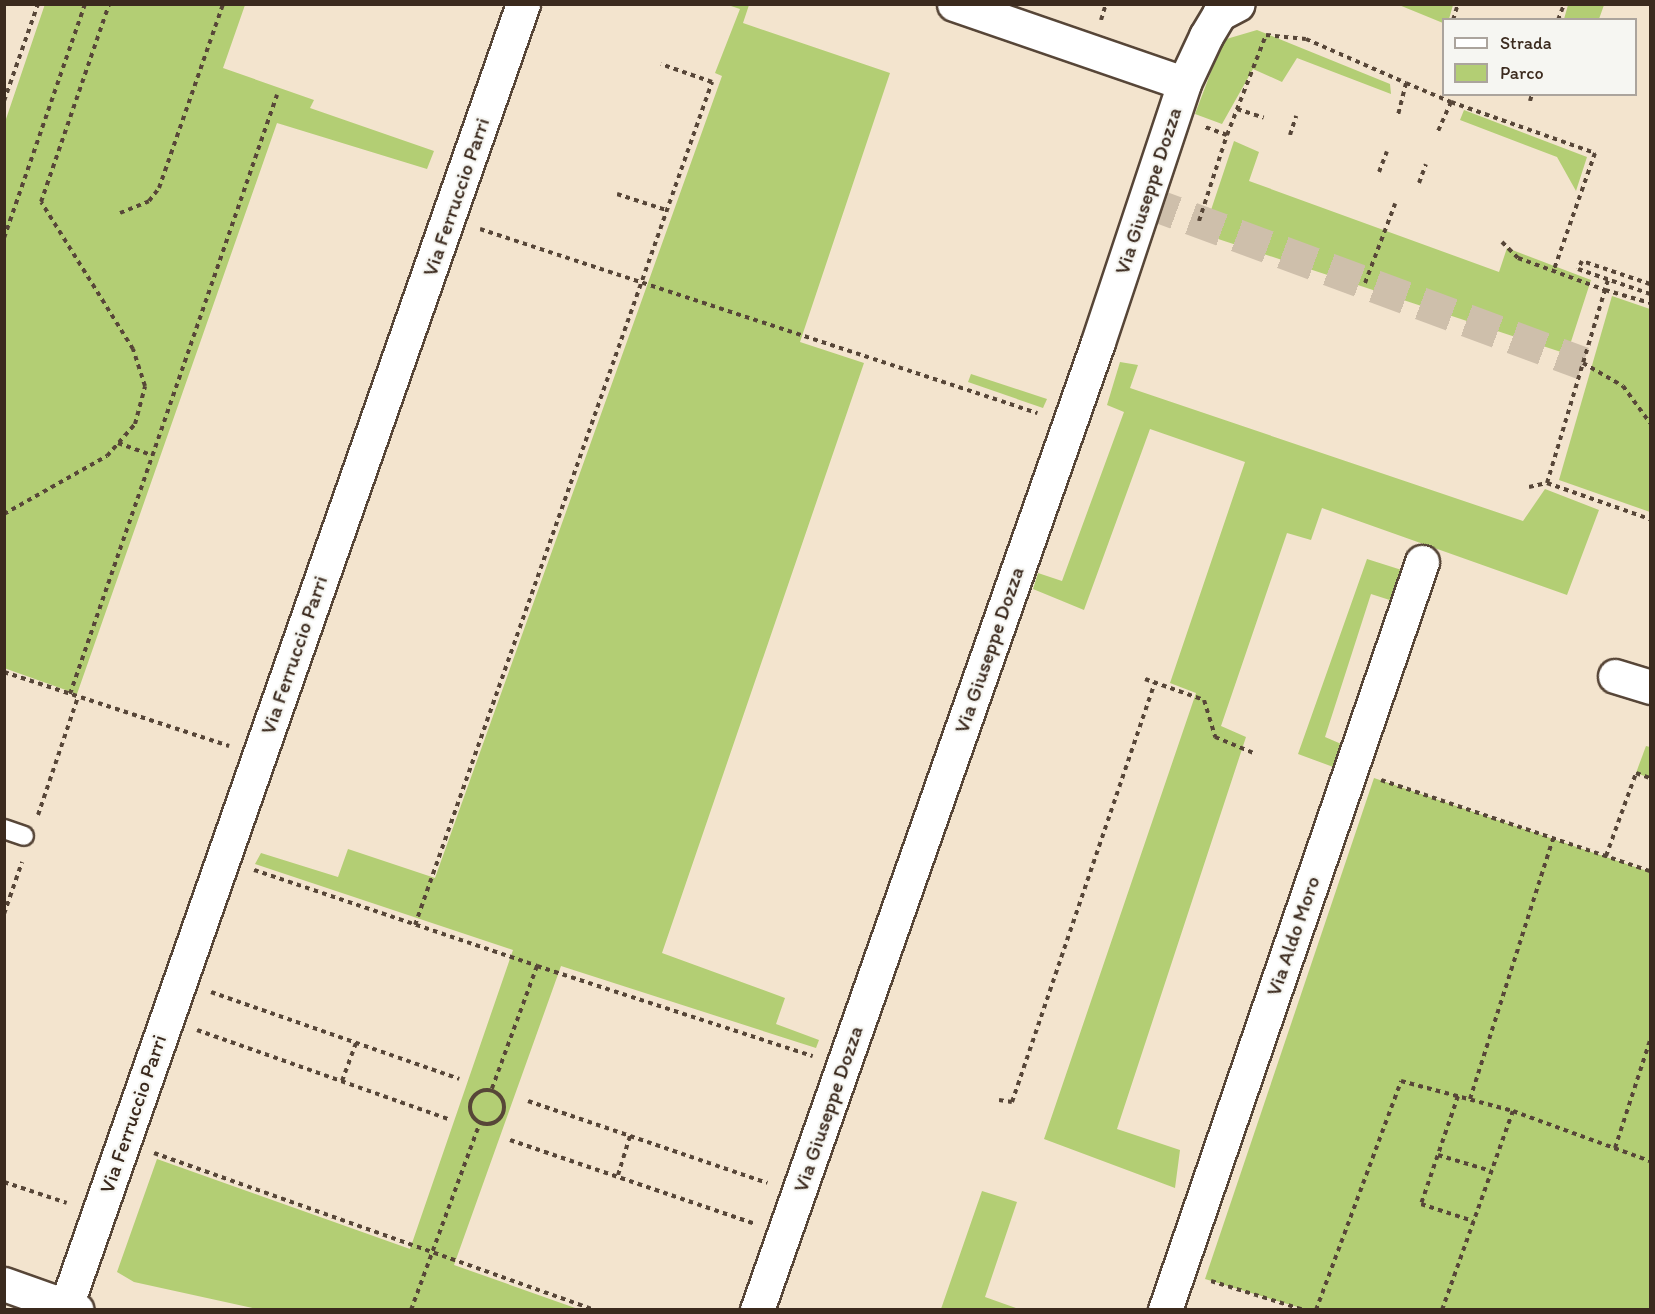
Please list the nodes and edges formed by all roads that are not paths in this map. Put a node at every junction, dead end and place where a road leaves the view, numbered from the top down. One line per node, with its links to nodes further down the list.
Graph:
1 (523, 4): 11 (street, Via Ferruccio Parri)
2 (954, 4): 4 (street)
3 (1238, 4): 4 (street, Via Giuseppe Dozza)
4 (1184, 83): 12 (street, Via Giuseppe Dozza)
5 (1422, 562): 13 (street, Via Aldo Moro)
6 (1615, 676): 7 (street)
7 (1650, 687)
8 (4, 829): 9 (lane)
9 (24, 836)
10 (4, 1284): 11 (street)
11 (72, 1308)
12 (757, 1310)
13 (1166, 1310)

